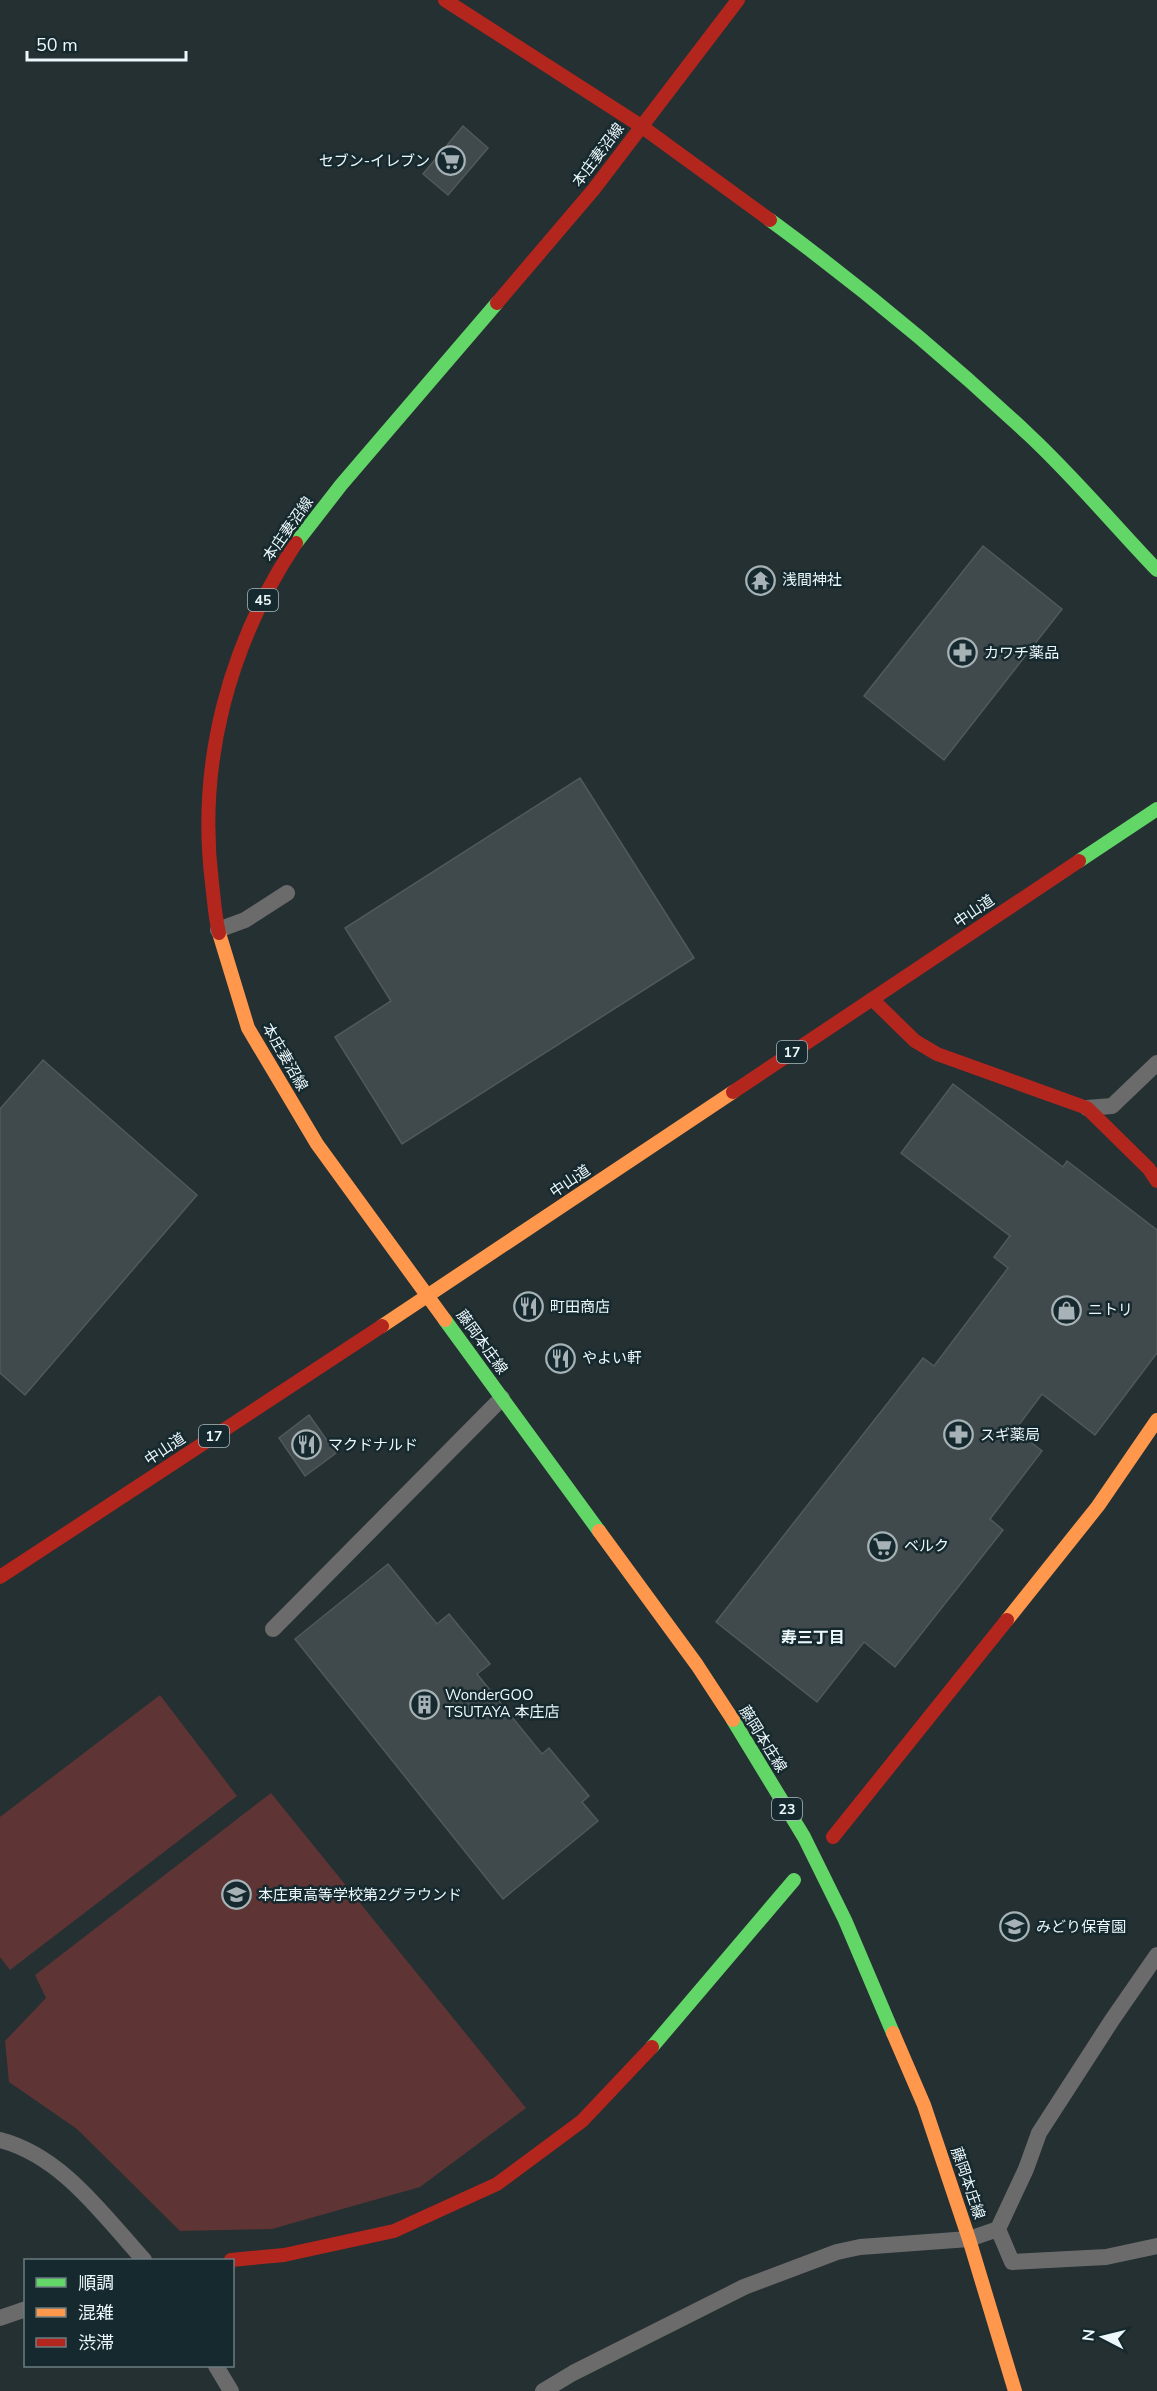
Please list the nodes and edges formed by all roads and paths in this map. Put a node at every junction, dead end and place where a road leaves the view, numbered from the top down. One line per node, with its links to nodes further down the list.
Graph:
1 (445, 0): 3 (main road)
2 (738, 0): 3 (main road, 本庄妻沼線 / 45)
3 (641, 126): 4 (main road); 7 (main road, 本庄妻沼線 / 45)
4 (1157, 570)
5 (1157, 809): 8 (main road, 中山道 / 17)
6 (287, 893): 7 (street)
7 (218, 930): 12 (main road, 本庄妻沼線 / 45)
8 (872, 999): 10 (main road); 12 (main road, 中山道 / 17)
9 (1157, 1063): 10 (street)
10 (1087, 1108): 11 (main road)
11 (1157, 1181)
12 (428, 1296): 13 (main road, 藤岡本庄線 / 23); 15 (main road, 中山道 / 17)
13 (502, 1398): 16 (street); 22 (main road, 藤岡本庄線 / 23)
14 (1157, 1420): 17 (main road)
15 (0, 1577)
16 (273, 1629)
17 (833, 1837)
18 (794, 1881): 25 (main road)
19 (1157, 1955): 21 (street)
20 (0, 2140): 24 (street)
21 (998, 2229): 22 (street); 23 (street)
22 (969, 2239): 30 (street); 31 (main road, 藤岡本庄線 / 23)
23 (1157, 2246)
24 (143, 2259)
25 (234, 2260)
26 (24, 2310): 27 (street)
27 (0, 2318)
28 (217, 2367): 29 (street)
29 (231, 2391)
30 (543, 2391)
31 (1015, 2391)

